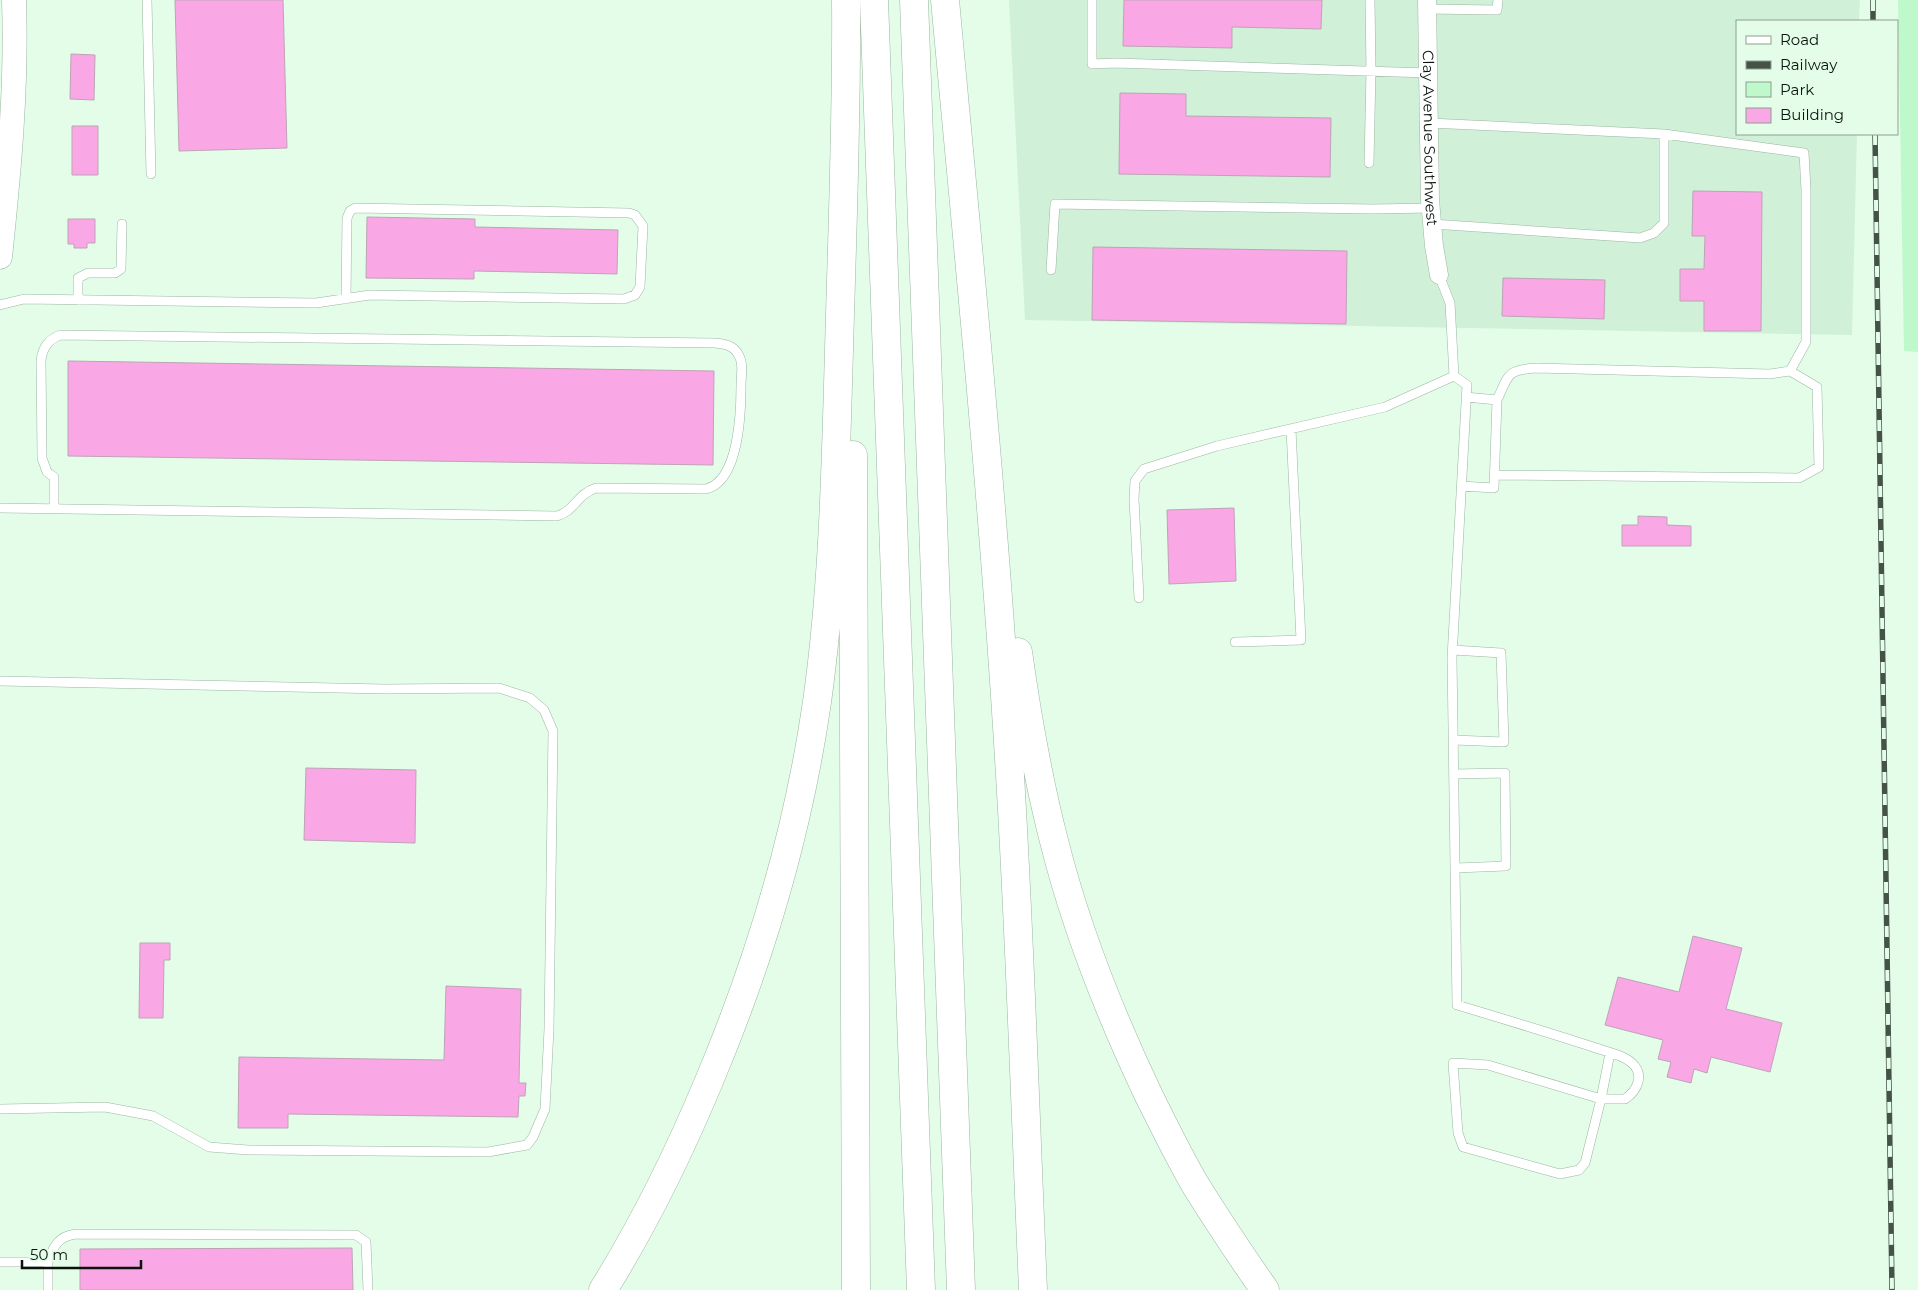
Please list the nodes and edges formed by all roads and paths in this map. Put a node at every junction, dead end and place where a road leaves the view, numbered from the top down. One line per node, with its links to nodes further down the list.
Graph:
1 (14, 0): 20 (main road)
2 (147, 0): 17 (lane)
3 (846, 0): 15 (highway)
4 (874, 0): 52 (highway)
5 (914, 0): 53 (highway)
6 (945, 0): 28 (highway)
7 (1092, 0): 11 (lane)
8 (1370, 0): 11 (lane)
9 (1498, 0): 10 (lane)
10 (1427, 4): 12 (street, Clay Avenue Southwest)
11 (1371, 71): 12 (lane); 16 (lane)
12 (1428, 72): 13 (street, Clay Avenue Southwest)
13 (1429, 123): 14 (lane); 18 (street, Clay Avenue Southwest)
14 (1664, 134): 18 (lane); 26 (lane)
15 (846, 139): 50 (highway); 51 (highway)
16 (1369, 163)
17 (151, 174)
18 (1431, 216): 21 (lane); 22 (street, Clay Avenue Southwest)
19 (122, 224): 24 (lane)
20 (0, 257)
21 (1051, 270)
22 (1439, 275): 27 (lane)
23 (346, 299): 23 (lane); 24 (lane)
24 (78, 300): 25 (lane)
25 (0, 305)
26 (1790, 371): 30 (lane); 32 (lane)
27 (1454, 376): 29 (lane); 31 (lane)
28 (981, 387): 54 (highway); 55 (highway)
29 (1466, 397): 30 (lane); 33 (lane)
30 (1497, 400): 32 (lane)
31 (1291, 429): 36 (lane); 37 (lane)
32 (1495, 475): 33 (lane)
33 (1461, 486): 38 (lane)
34 (0, 508): 35 (lane)
35 (54, 509): 35 (lane)
36 (1139, 598)
37 (1235, 642)
38 (1453, 650): 40 (lane); 40 (lane)
39 (0, 681): 45 (lane)
40 (1454, 740): 41 (lane)
41 (1454, 774): 42 (lane); 42 (lane)
42 (1456, 868): 43 (lane)
43 (1610, 1053): 44 (lane); 44 (lane)
44 (1601, 1099): 44 (lane)
45 (0, 1109)
46 (0, 1262): 47 (lane)
47 (48, 1262): 48 (lane); 49 (lane)
48 (48, 1290)
49 (368, 1290)
50 (603, 1290)
51 (856, 1290)
52 (921, 1290)
53 (961, 1290)
54 (1033, 1290)
55 (1265, 1290)

